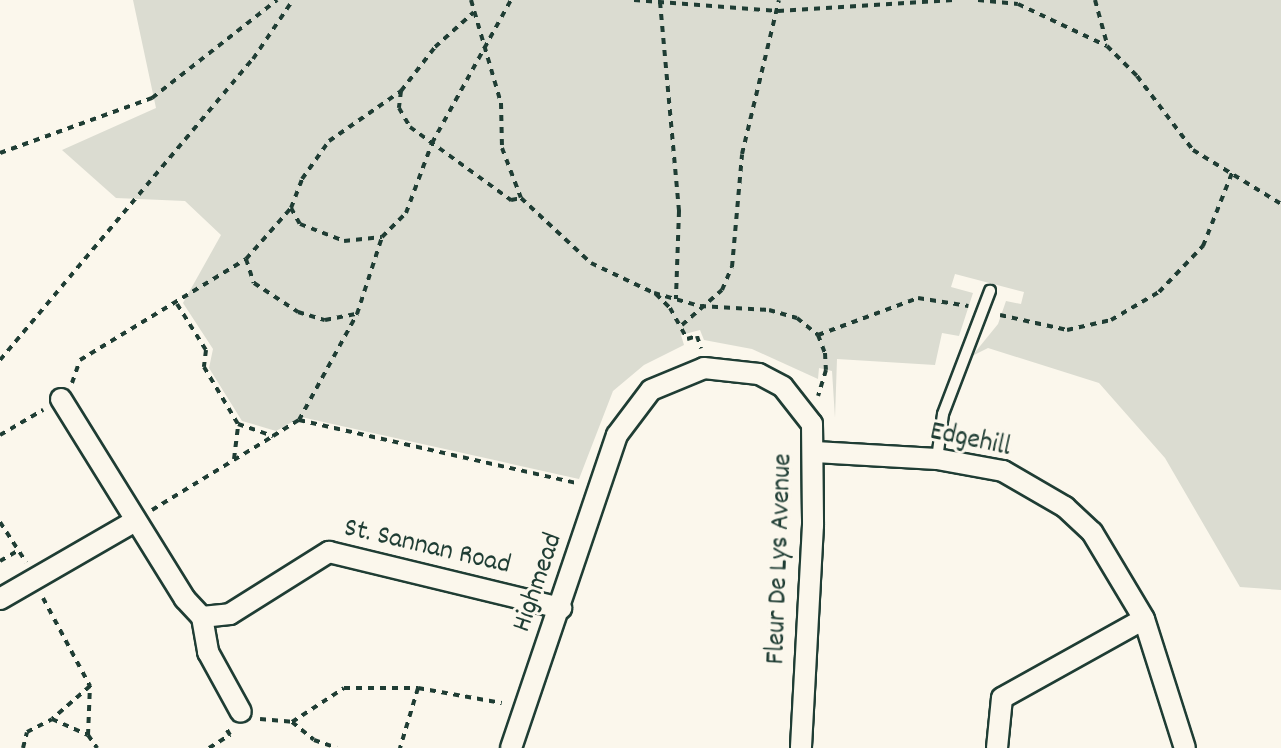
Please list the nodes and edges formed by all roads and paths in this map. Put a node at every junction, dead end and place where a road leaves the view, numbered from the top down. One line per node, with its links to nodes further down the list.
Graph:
1 (277, 0): 17 (path)
2 (293, 0): 34 (path)
3 (471, 0): 12 (path)
4 (511, 0): 13 (path)
5 (634, 0): 10 (path)
6 (779, 0): 11 (path)
7 (954, 0): 11 (path)
8 (978, 0): 14 (path)
9 (1095, 0): 14 (path)
10 (660, 1): 11 (path); 26 (path)
11 (778, 11): 28 (path)
12 (474, 12): 13 (path); 15 (path)
13 (483, 44): 16 (path); 19 (path)
14 (1107, 46): 18 (path)
15 (401, 91): 16 (path); 21 (path)
16 (432, 143): 19 (path); 22 (path)
17 (0, 153)
18 (1232, 173): 20 (path); 29 (path)
19 (521, 198): 25 (path)
20 (1281, 204)
21 (291, 208): 22 (path); 23 (path)
22 (382, 237): 30 (path)
23 (246, 259): 27 (path); 30 (path)
24 (990, 291): 29 (lane)
25 (654, 293): 26 (path); 31 (path)
26 (676, 299): 28 (path)
27 (177, 304): 35 (path); 38 (path)
28 (700, 306): 31 (path); 32 (path)
29 (985, 311): 32 (path); 44 (lane)
30 (357, 314): 37 (path)
31 (682, 325): 33 (path)
32 (818, 335): 36 (path)
33 (702, 351)
34 (0, 360)
35 (61, 397): 39 (path); 46 (street)
36 (802, 408): 40 (street, Fleur De Lys Avenue); 42 (street, Fleur De Lys Avenue)
37 (299, 420): 41 (path); 45 (path)
38 (238, 424): 41 (path); 43 (path)
39 (0, 435)
40 (617, 435): 52 (street, Highmead)
41 (273, 436): 43 (path)
42 (815, 452): 44 (street, Edgehill); 66 (street, Fleur De Lys Avenue)
43 (234, 459): 46 (path)
44 (937, 459): 54 (street, Edgehill)
45 (584, 485)
46 (135, 521): 50 (street); 53 (street)
47 (0, 522): 48 (path)
48 (19, 550): 49 (path); 50 (path)
49 (0, 561)
50 (31, 574): 51 (street); 55 (path)
51 (0, 599)
52 (561, 608): 53 (street, St. Sannan Road); 57 (street, Highmead)
53 (202, 617): 58 (street)
54 (1144, 619): 67 (street); 68 (street, Edgehill)
55 (90, 686): 59 (path); 60 (path)
56 (418, 688): 57 (path); 63 (path); 64 (path)
57 (526, 708): 65 (street, Highmead)
58 (241, 712)
59 (52, 719): 60 (path); 61 (path)
60 (88, 735): 62 (path)
61 (23, 748)
62 (97, 748)
63 (337, 748)
64 (400, 748)
65 (511, 748)
66 (801, 748)
67 (997, 748)
68 (1185, 748)

